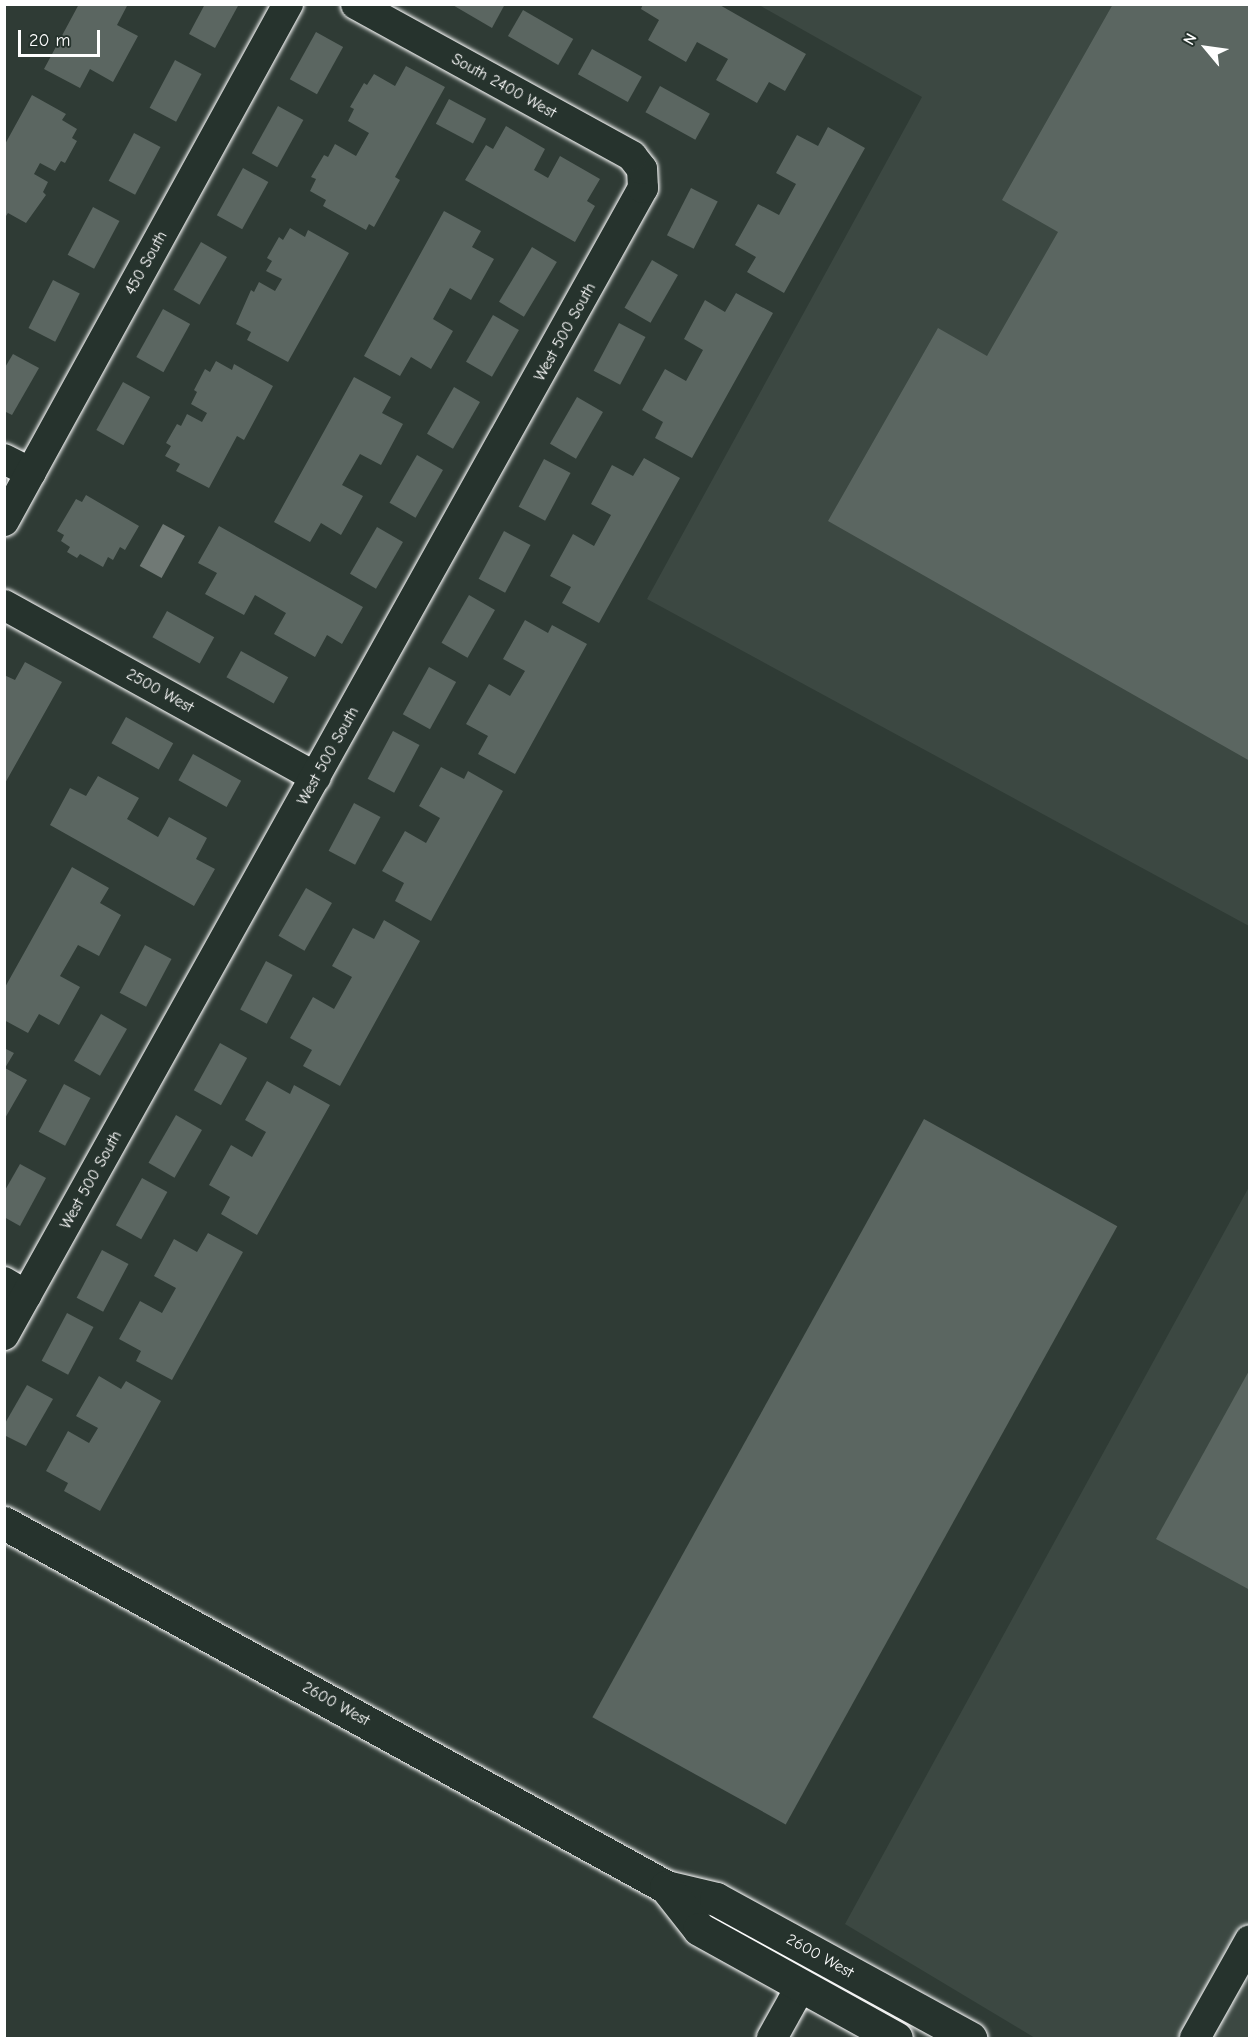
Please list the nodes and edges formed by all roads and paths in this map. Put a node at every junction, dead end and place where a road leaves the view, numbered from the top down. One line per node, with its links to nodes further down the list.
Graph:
1 (288, 4): 5 (street, 450 South)
2 (356, 4): 3 (street, South 2400 West)
3 (643, 174): 8 (street, West 500 South)
4 (4, 459): 5 (street)
5 (30, 473): 6 (street, 450 South)
6 (8, 506)
7 (4, 605): 8 (street, 2500 West)
8 (316, 777): 9 (street, West 500 South)
9 (16, 1288): 10 (street, West 500 South)
10 (4, 1335)
11 (4, 1523): 12 (street, 2600 West)
12 (666, 1887): 14 (street, 2600 West); 17 (street, 2600 West)
13 (1250, 1940): 18 (street)
14 (801, 1986): 15 (street); 16 (street, 2600 West)
15 (772, 2038)
16 (896, 2038)
17 (970, 2038)
18 (1195, 2038)

